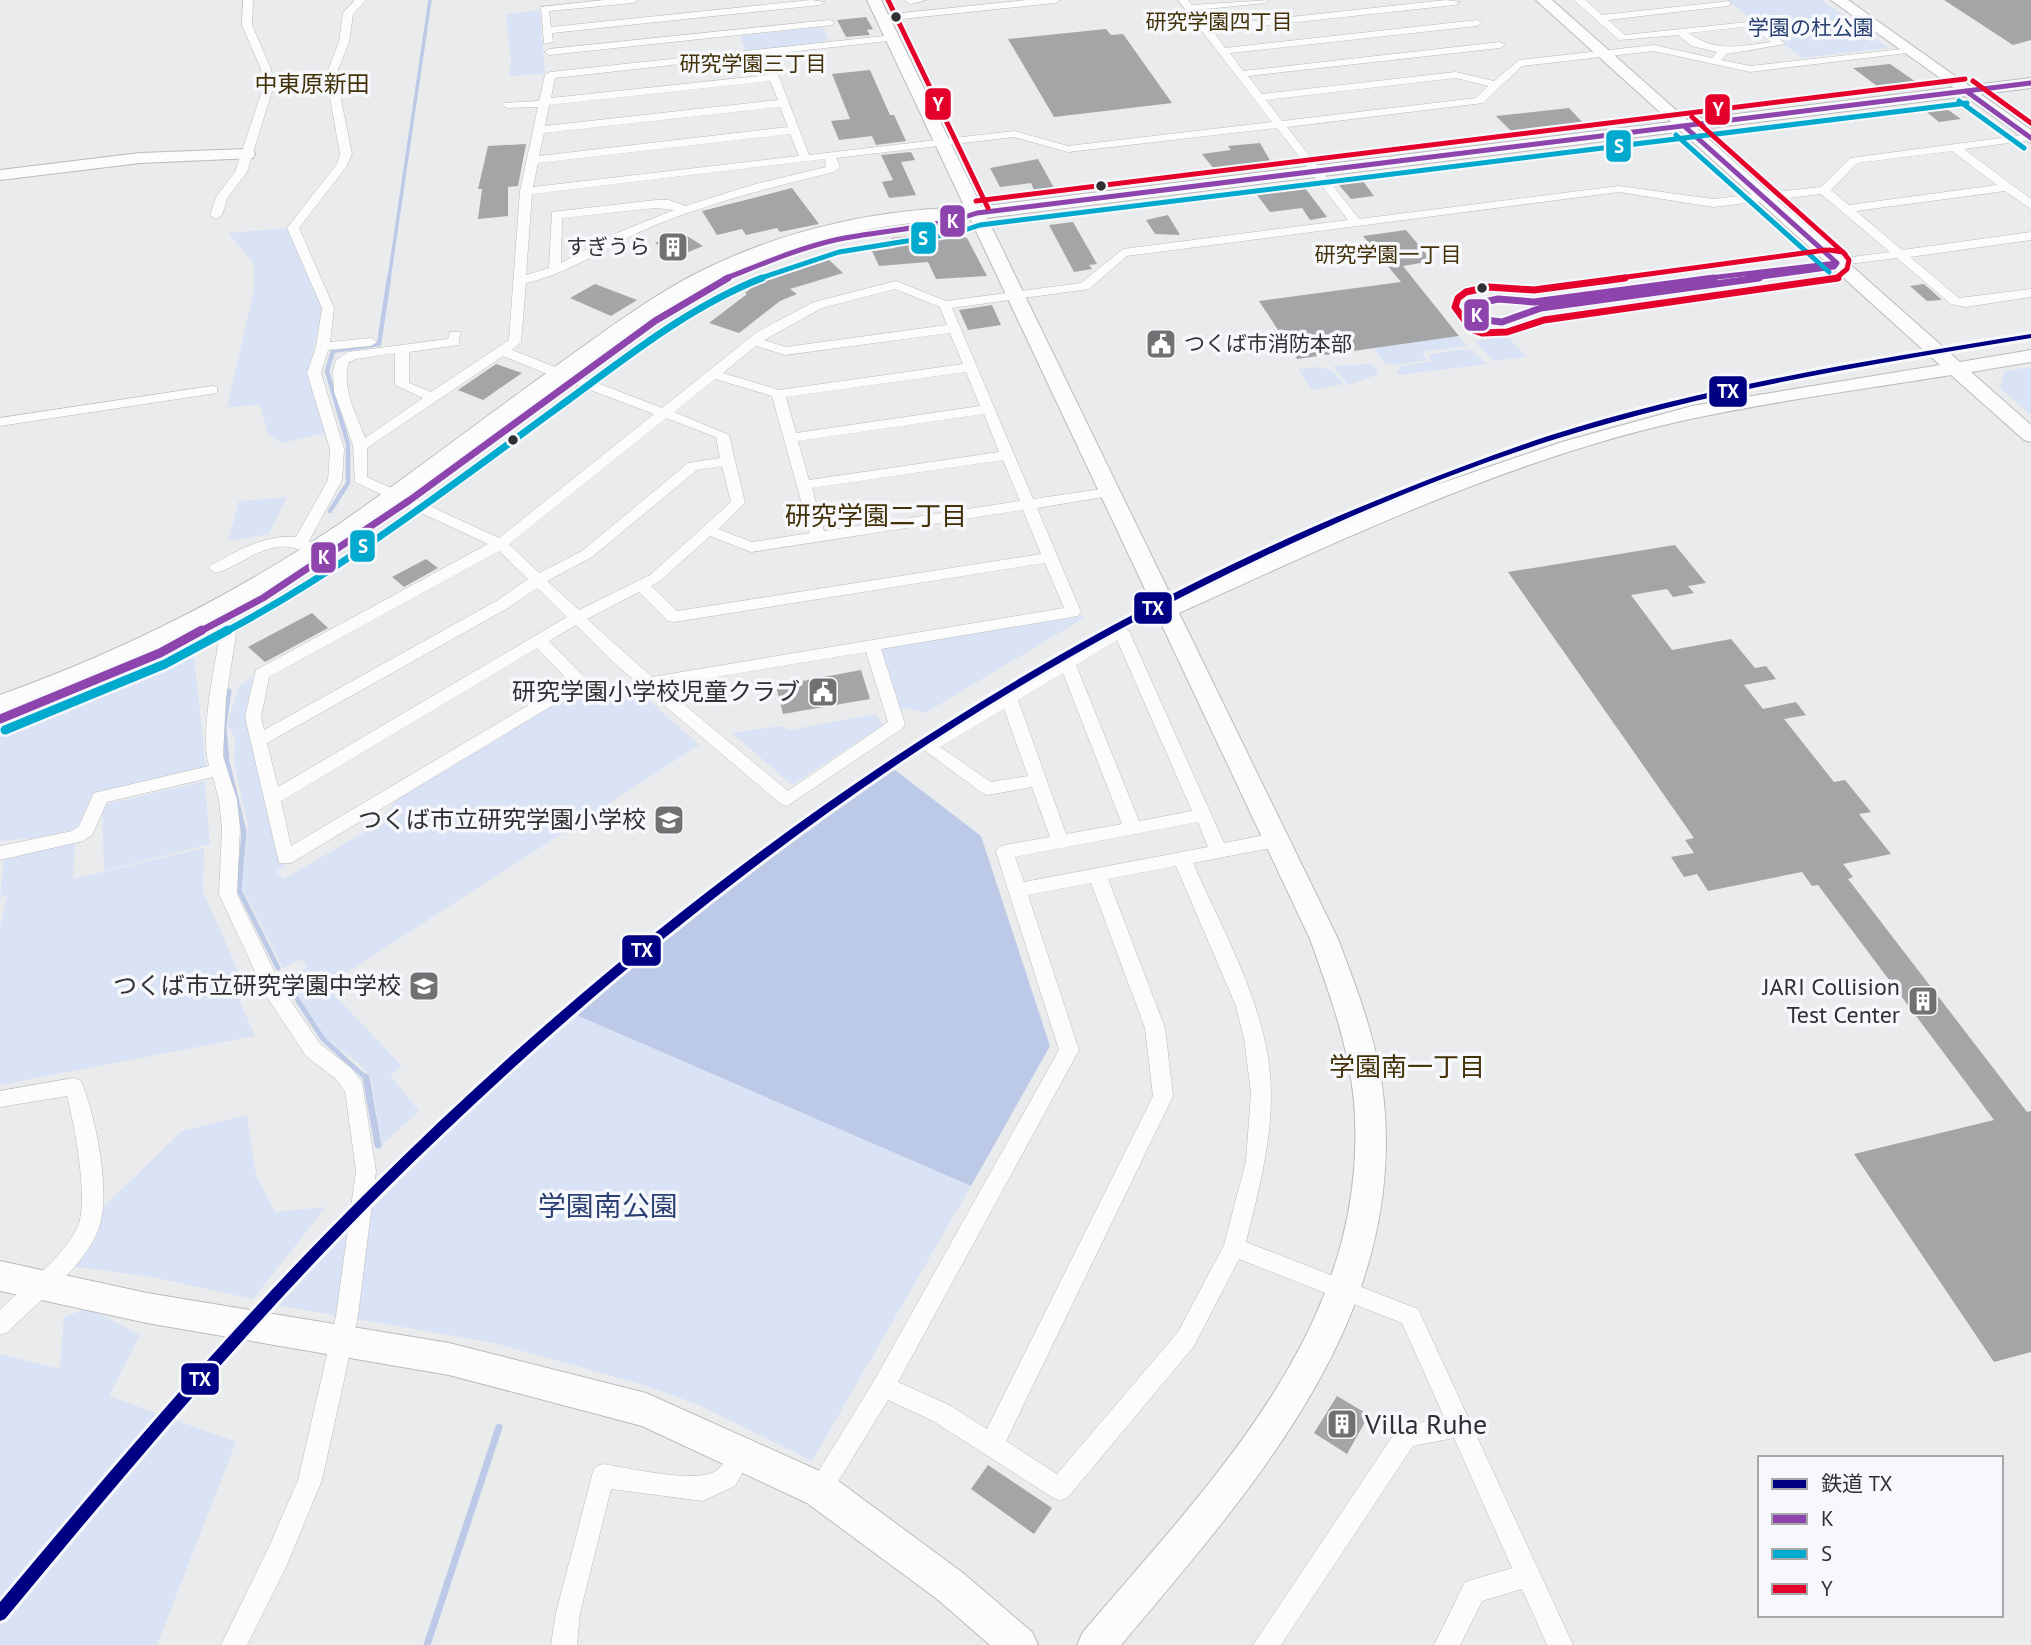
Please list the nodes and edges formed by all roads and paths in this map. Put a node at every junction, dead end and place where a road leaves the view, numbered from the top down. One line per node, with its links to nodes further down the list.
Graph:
1 (248, 0): 54 (street)
2 (361, 0): 80 (street)
3 (633, 0): 15 (street)
4 (874, 0): 19 (street)
5 (921, 0): 13 (street)
6 (1055, 0): 14 (street)
7 (1265, 0): 16 (street)
8 (1543, 0): 34 (street)
9 (1579, 0): 20 (street)
10 (1723, 0): 20 (street)
11 (1838, 0): 29 (street)
12 (820, 1): 21 (street); 24 (street)
13 (909, 1): 18 (street)
14 (1021, 2): 18 (street)
15 (575, 3): 24 (street)
16 (1186, 4): 23 (street)
17 (1459, 6): 22 (street); 23 (street)
18 (916, 15): 19 (street)
19 (883, 18): 26 (street)
20 (1600, 18): 25 (street)
21 (829, 23): 27 (street); 32 (street)
22 (1477, 23): 28 (street); 30 (street)
23 (1206, 29): 30 (street)
24 (547, 30): 32 (street)
25 (1681, 32): 31 (street); 31 (street)
26 (893, 38): 27 (street); 52 (street)
27 (839, 45): 33 (street)
28 (1500, 45): 36 (street); 37 (street)
29 (1907, 50): 35 (street); 42 (street)
30 (1223, 51): 37 (street)
31 (1724, 51): 35 (street)
32 (549, 52): 38 (street)
33 (766, 53): 38 (street); 39 (street)
34 (1603, 54): 35 (street); 36 (street); 48 (street)
35 (1714, 61)
36 (1519, 64): 41 (street)
37 (1241, 74): 43 (street)
38 (550, 75): 44 (street)
39 (775, 77): 44 (street); 45 (street)
40 (2031, 83): 42 (main road)
41 (1496, 85): 43 (street); 47 (street)
42 (1966, 91): 48 (main road); 51 (street)
43 (1259, 98): 47 (street)
44 (544, 103): 46 (street); 49 (street)
45 (784, 103): 49 (street); 50 (street)
46 (512, 107)
47 (1280, 124): 52 (street); 58 (street)
48 (1685, 126): 58 (main road); 63 (street)
49 (538, 130): 57 (street)
50 (794, 130): 56 (street); 57 (street)
51 (2031, 137): 53 (street)
52 (942, 142): 55 (street); 67 (street)
53 (1954, 147): 60 (street); 61 (street)
54 (247, 154): 59 (street); 68 (street)
55 (829, 155): 56 (street); 65 (street)
56 (804, 158): 62 (street)
57 (531, 160): 62 (street)
58 (1317, 172): 67 (main road); 69 (street)
59 (0, 175)
60 (2007, 187): 64 (street); 66 (street)
61 (1824, 190): 63 (street); 66 (street)
62 (526, 191): 74 (street)
63 (1764, 197): 69 (street); 72 (street)
64 (2031, 205)
65 (683, 209): 73 (street); 73 (street)
66 (1847, 209): 71 (street)
67 (977, 214): 76 (street); 87 (main road)
68 (216, 215)
69 (1356, 223): 76 (street)
70 (2031, 236): 71 (street)
71 (1901, 254): 72 (street); 75 (street)
72 (1837, 263): 85 (street)
73 (555, 271): 74 (street)
74 (520, 280): 82 (street)
75 (2031, 293)
76 (1017, 295): 77 (street); 100 (street)
77 (945, 305): 78 (street); 79 (street)
78 (955, 328): 79 (street); 84 (street)
79 (754, 341): 86 (street)
80 (323, 347): 81 (street); 106 (street)
81 (402, 349): 90 (street); 96 (street)
82 (502, 351): 87 (street); 90 (street)
83 (2031, 356): 85 (street)
84 (971, 368): 89 (street); 91 (street)
85 (1956, 369): 94 (street); 111 (street)
86 (714, 374): 89 (street); 92 (street)
87 (567, 376): 92 (street); 101 (main road)
88 (212, 390): 93 (street)
89 (778, 394): 95 (street)
90 (433, 398): 96 (street)
91 (989, 409): 95 (street); 97 (street)
92 (663, 414): 98 (street); 105 (street)
93 (0, 422)
94 (2031, 436)
95 (790, 438): 99 (street)
96 (360, 447): 101 (street)
97 (1008, 455): 99 (street); 102 (street)
98 (727, 461): 103 (street); 109 (street)
99 (804, 485): 104 (street)
100 (1110, 492): 102 (street); 111 (street)
101 (403, 497): 105 (street); 106 (main road); 113 (main road)
102 (1028, 505): 104 (street); 107 (street)
103 (708, 530): 104 (street); 110 (street)
104 (818, 537)
105 (500, 544): 109 (street); 121 (street)
106 (308, 546): 108 (street); 119 (main road)
107 (1050, 557): 110 (street); 115 (street)
108 (216, 568)
109 (539, 579): 112 (street); 121 (street)
110 (641, 585): 112 (street)
111 (1165, 610): 127 (street)
112 (579, 618): 114 (street); 117 (street)
113 (219, 624): 120 (main road); 122 (street)
114 (539, 641): 124 (street); 124 (street)
115 (873, 646): 117 (street); 117 (street)
116 (1068, 663): 118 (street); 125 (street); 126 (street)
117 (648, 683)
118 (1009, 699): 123 (street); 123 (street)
119 (0, 705)
120 (0, 719)
121 (260, 740): 124 (street)
122 (217, 769): 130 (street); 140 (street)
123 (1038, 780): 128 (street)
124 (274, 798)
125 (1203, 815): 126 (street); 129 (street)
126 (1133, 828): 128 (street)
127 (1276, 840): 129 (street); 138 (street)
128 (1060, 842): 133 (street)
129 (1219, 851): 131 (street)
130 (0, 853)
131 (1182, 858): 132 (street); 135 (street)
132 (1097, 874): 133 (street); 143 (street)
133 (1018, 890): 141 (street)
134 (0, 1099): 137 (street)
135 (1234, 1247): 138 (street); 143 (street)
136 (0, 1276): 137 (street)
137 (38, 1286): 139 (street); 140 (street)
138 (1343, 1289): 142 (street); 150 (street)
139 (0, 1325)
140 (342, 1341): 144 (street); 147 (street)
141 (883, 1387): 143 (street); 145 (street)
142 (1461, 1425): 146 (street); 151 (street)
143 (992, 1445)
144 (742, 1452): 145 (street); 148 (street)
145 (820, 1490): 149 (street)
146 (1528, 1576): 152 (street); 153 (street)
147 (234, 1645)
148 (564, 1645)
149 (1019, 1645)
150 (1096, 1645)
151 (1266, 1645)
152 (1447, 1645)
153 (1560, 1645)

